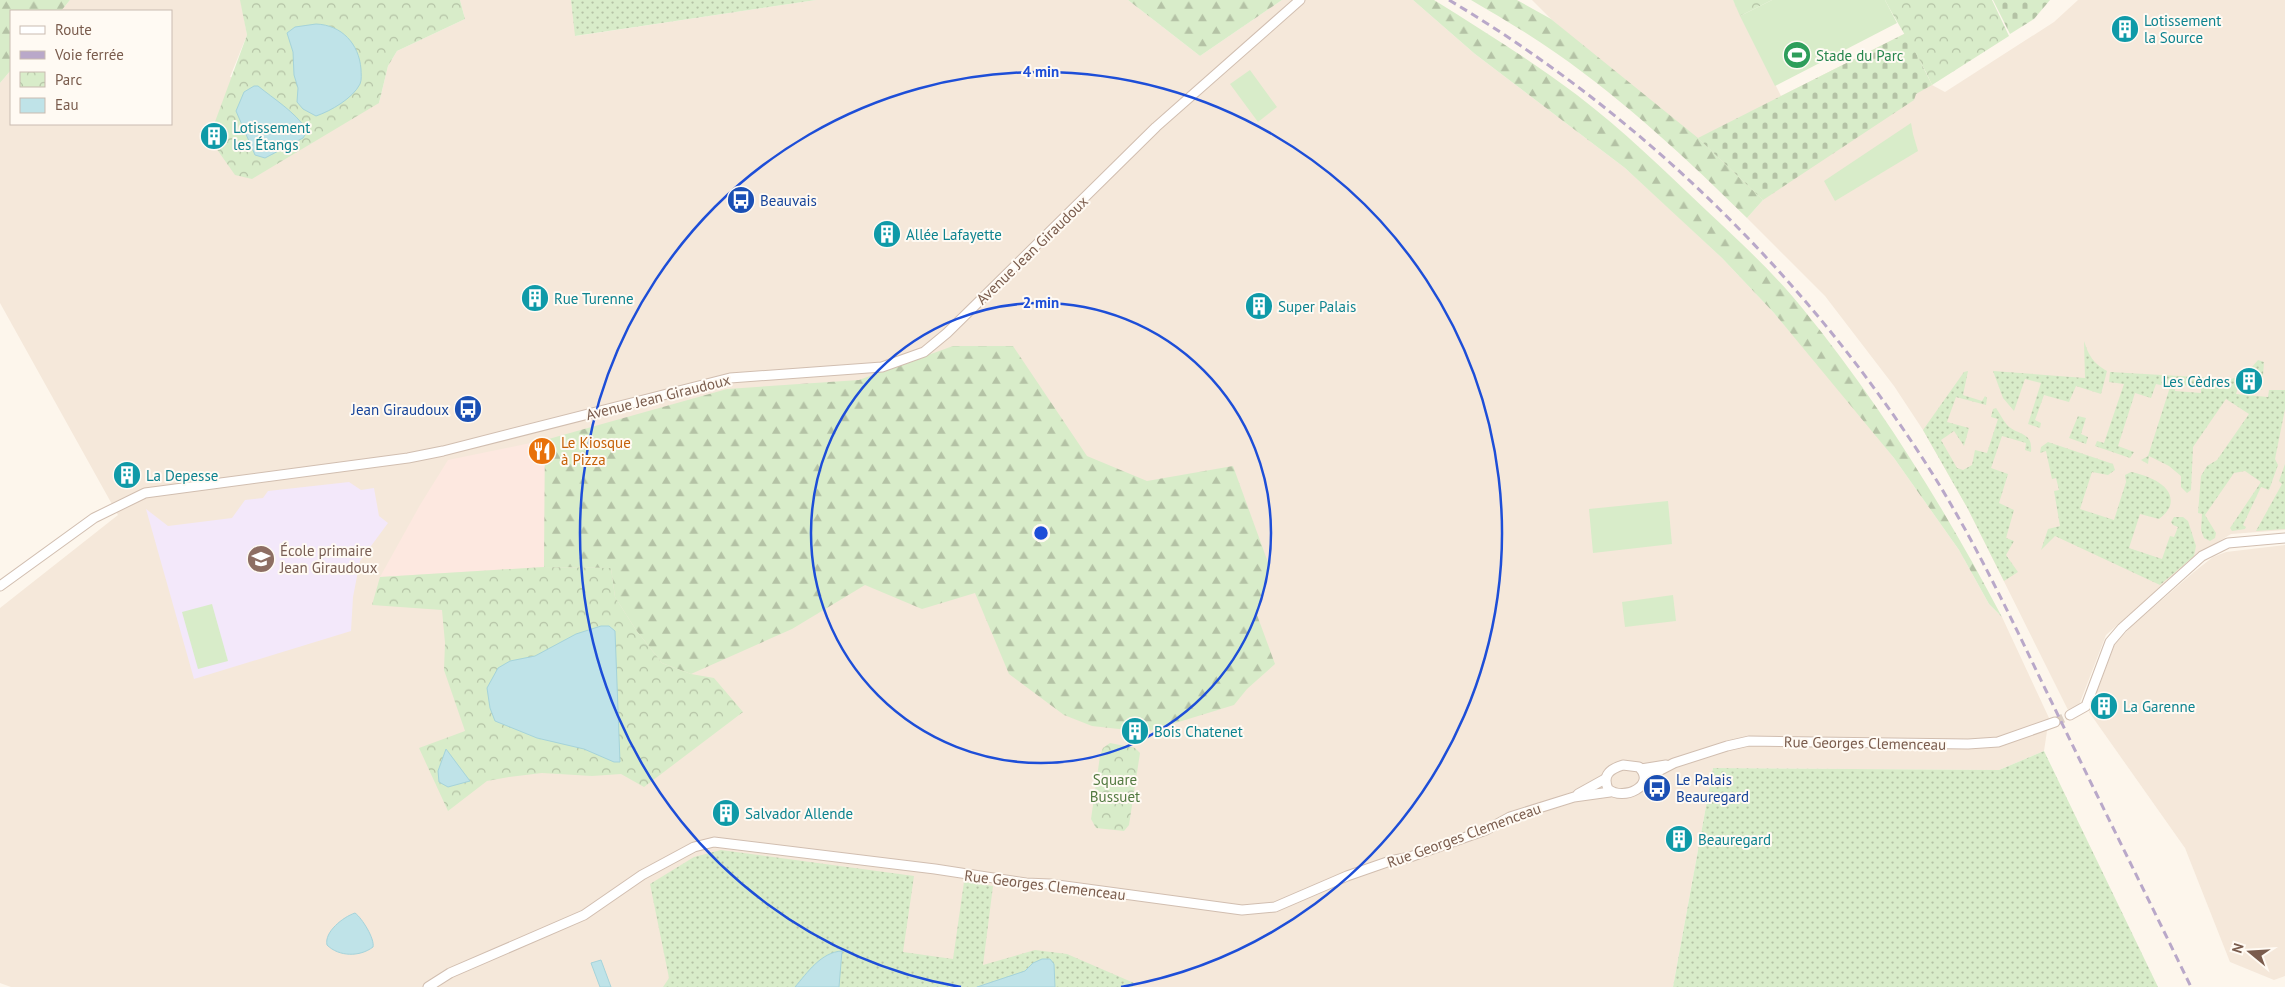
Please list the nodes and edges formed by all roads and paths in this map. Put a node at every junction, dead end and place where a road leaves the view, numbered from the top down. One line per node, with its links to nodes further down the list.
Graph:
1 (1300, 0): 3 (street, Avenue Jean Giraudoux)
2 (2285, 538): 4 (street)
3 (0, 586)
4 (2070, 714)
5 (2055, 722): 6 (street, Rue Georges Clemenceau)
6 (1643, 773): 7 (street, Rue Georges Clemenceau); 8 (street, Rue Georges Clemenceau)
7 (1605, 779): 8 (street); 9 (street, Rue Georges Clemenceau)
8 (1610, 792): 9 (street, Rue Georges Clemenceau)
9 (1574, 797): 10 (street, Rue Georges Clemenceau)
10 (428, 987)

